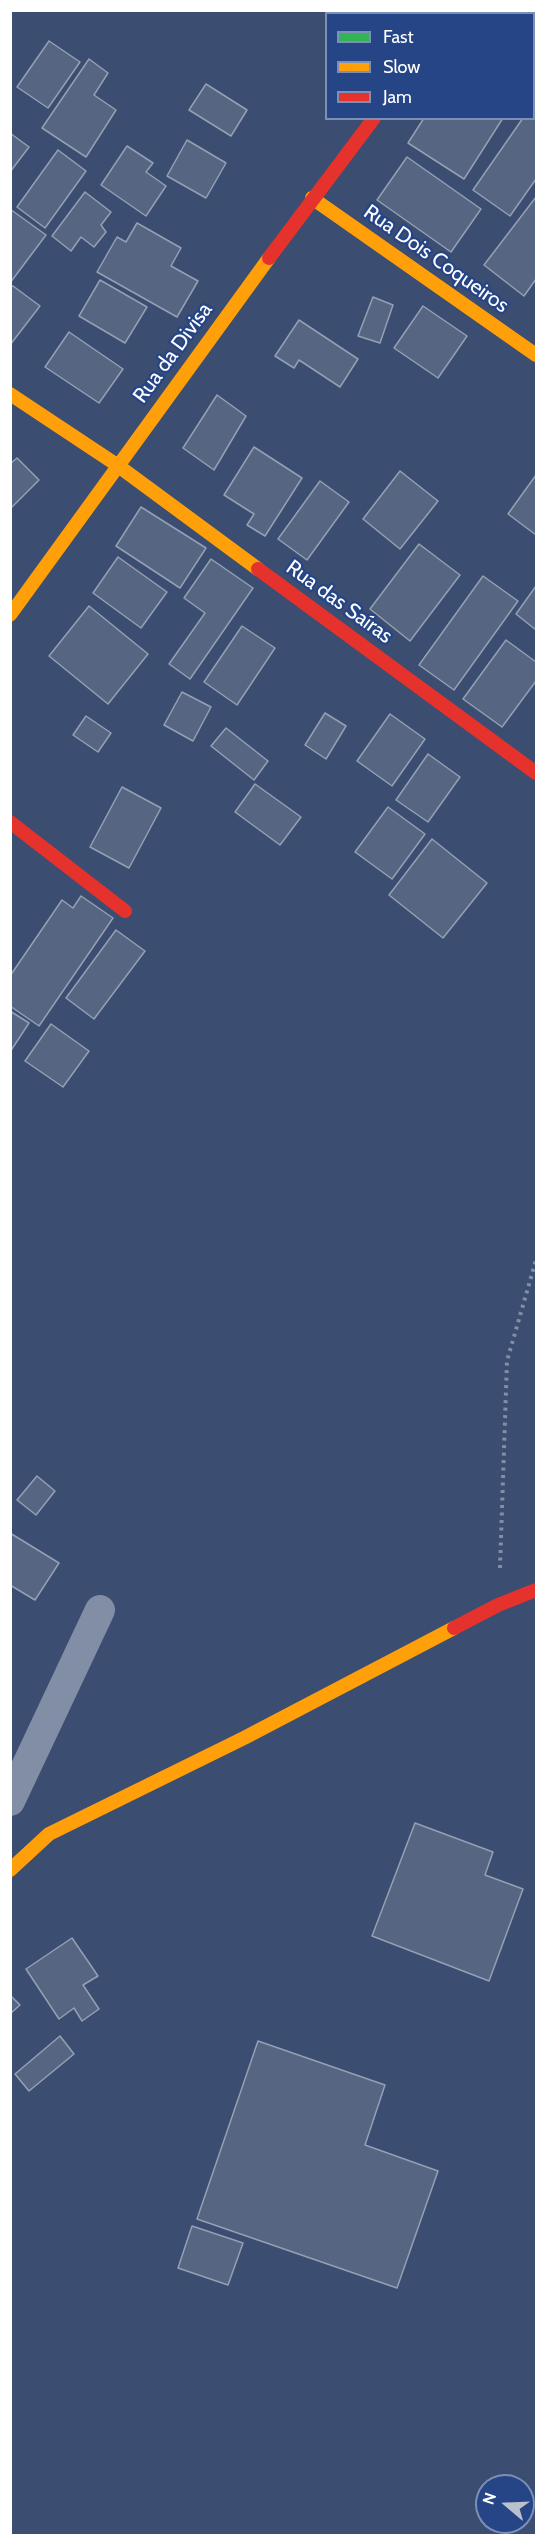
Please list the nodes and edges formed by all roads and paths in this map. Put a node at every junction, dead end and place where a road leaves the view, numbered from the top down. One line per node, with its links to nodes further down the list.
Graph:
1 (372, 120): 2 (street, Rua da Divisa)
2 (312, 198): 3 (street, Rua Dois Coqueiros); 5 (street, Rua da Divisa)
3 (537, 355)
4 (10, 394): 5 (street, Rua das Saíras)
5 (117, 465): 6 (street, Rua da Divisa); 7 (street, Rua das Saíras)
6 (10, 615)
7 (537, 773)
8 (10, 822): 9 (street)
9 (126, 911)
10 (537, 1260): 12 (path)
11 (537, 1590): 12 (street)
12 (498, 1605): 15 (street)
13 (100, 1610): 14 (street)
14 (10, 1801)
15 (10, 1870)

